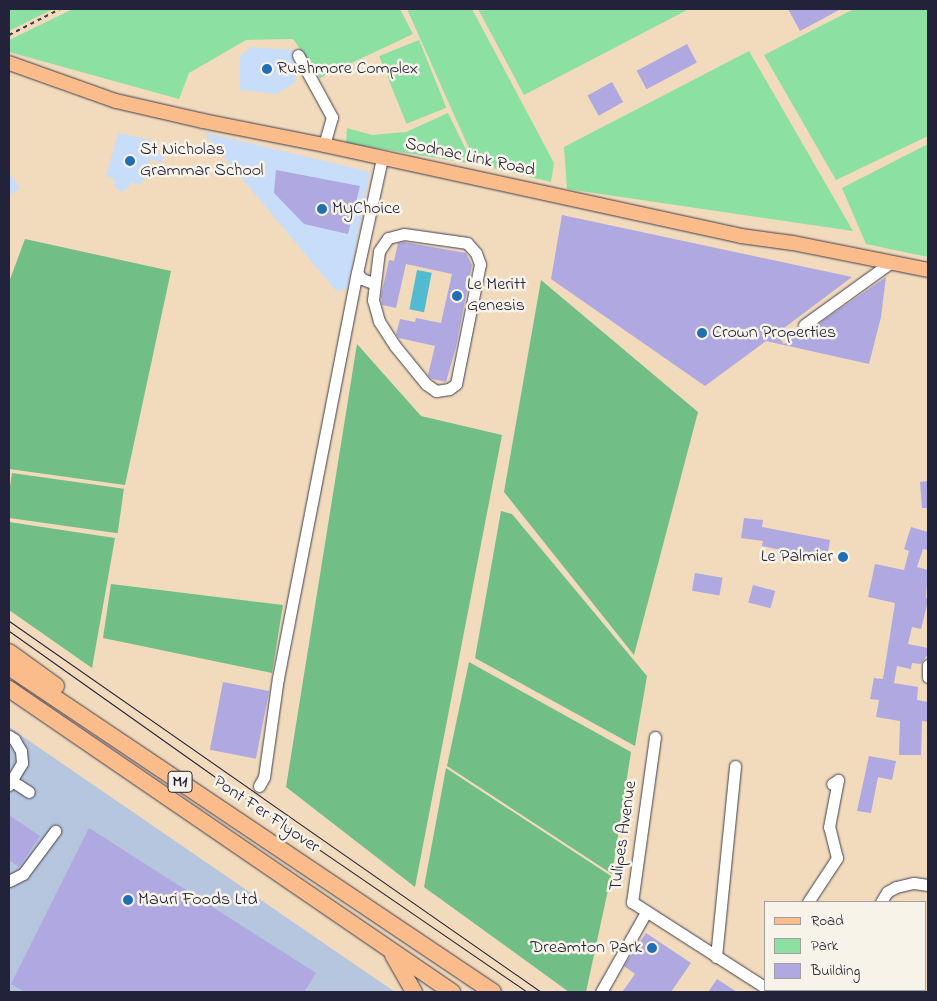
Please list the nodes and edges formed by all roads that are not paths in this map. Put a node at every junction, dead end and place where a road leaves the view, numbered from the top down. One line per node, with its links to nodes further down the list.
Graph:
1 (298, 54): 3 (street)
2 (9, 63): 3 (main road, Sodnac Link Road)
3 (324, 145): 4 (main road, Sodnac Link Road)
4 (382, 158): 5 (main road, Sodnac Link Road); 7 (street)
5 (890, 263): 6 (main road, Sodnac Link Road); 9 (street)
6 (928, 270)
7 (357, 273): 8 (street); 21 (street)
8 (373, 283): 8 (street)
9 (804, 325)
10 (9, 652): 26 (highway)
11 (928, 665): 13 (street)
12 (9, 667): 26 (highway, Pont Fer Flyover / M1)
13 (928, 677)
14 (9, 690): 30 (highway, M1)
15 (9, 703): 30 (highway)
16 (9, 736): 19 (street)
17 (655, 737): 29 (street, Tulipes Avenue)
18 (735, 766): 32 (street)
19 (10, 783): 22 (street)
20 (832, 784): 27 (street)
21 (259, 786)
22 (29, 792)
23 (55, 831): 24 (street)
24 (9, 881)
25 (928, 885): 28 (street)
26 (351, 896): 36 (highway, M1)
27 (809, 901)
28 (882, 901)
29 (646, 912): 32 (street, Tulipes Avenue); 37 (street)
30 (342, 917): 31 (highway, M1)
31 (391, 951): 34 (highway); 35 (highway, M1)
32 (716, 957): 33 (street, Tulipes Avenue)
33 (764, 987)
34 (414, 992)
35 (452, 992)
36 (493, 992)
37 (601, 992)

